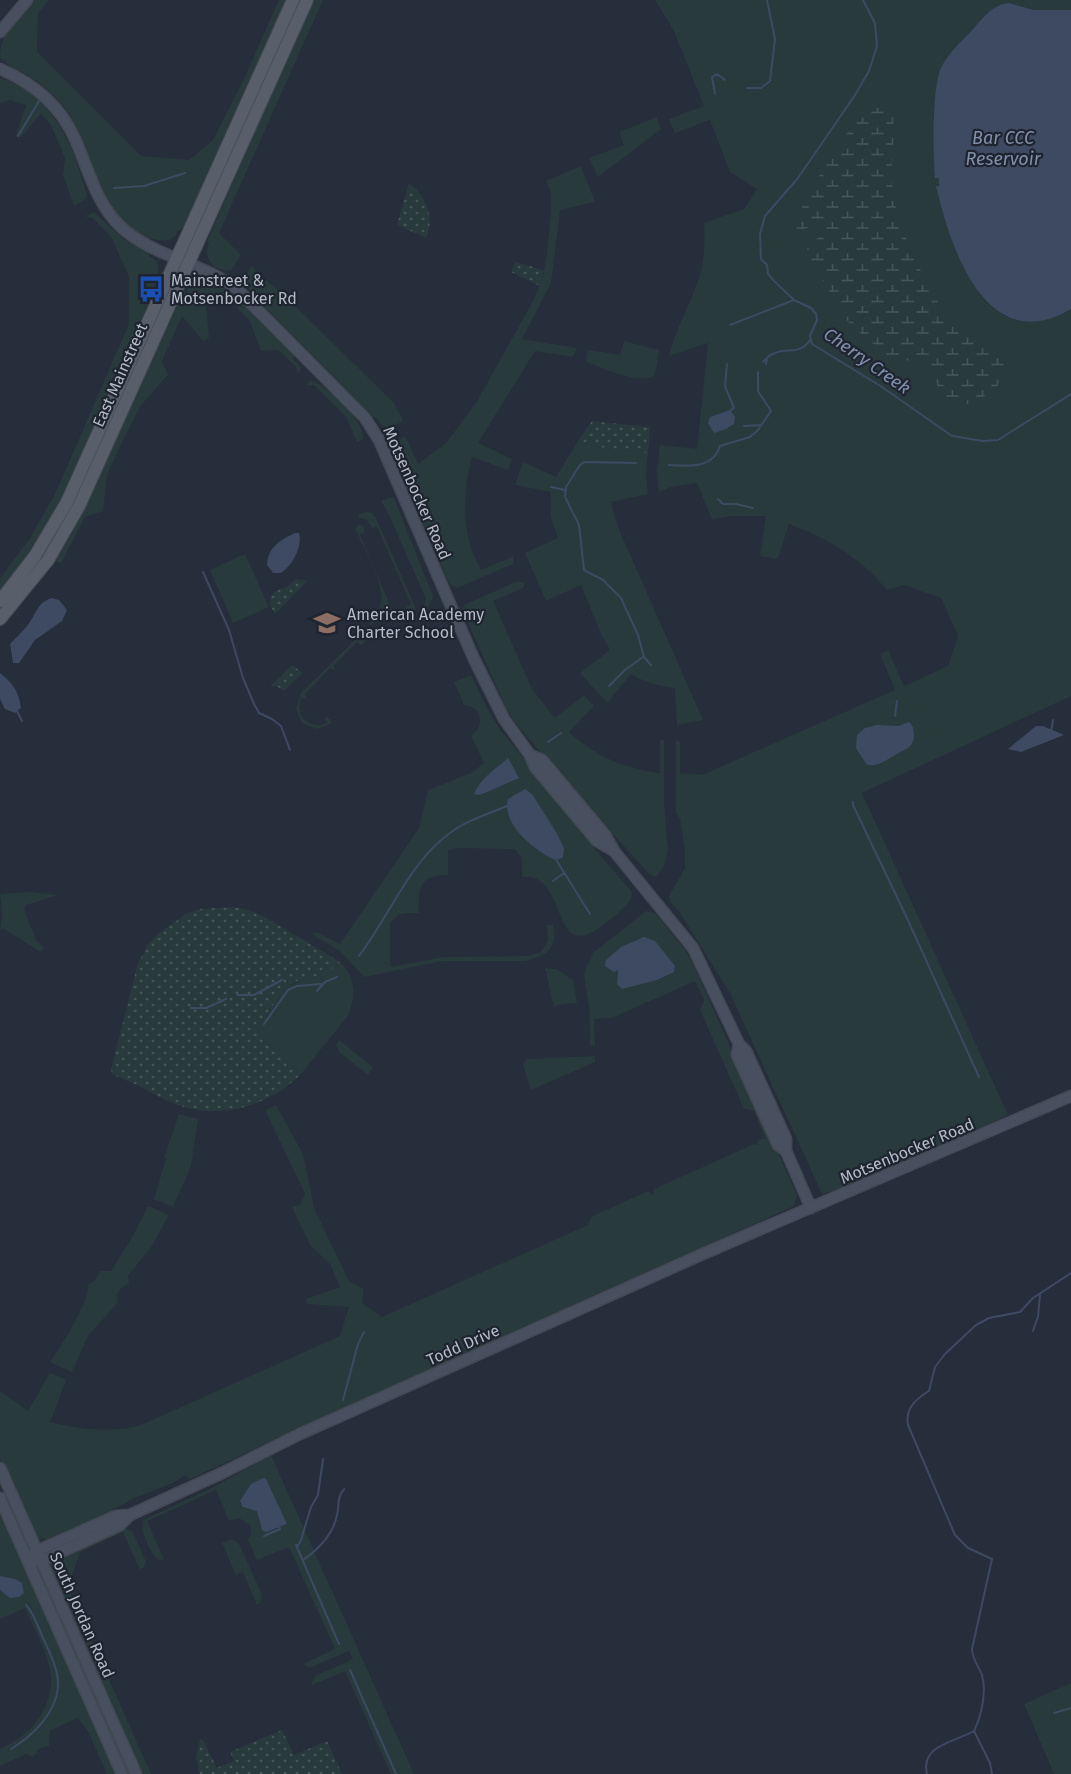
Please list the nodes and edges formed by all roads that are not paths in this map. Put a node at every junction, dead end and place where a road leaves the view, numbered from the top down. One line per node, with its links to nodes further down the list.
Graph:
1 (27, 0): 4 (main road)
2 (293, 0): 6 (main road, East Mainstreet)
3 (307, 0): 6 (main road, East Mainstreet)
4 (0, 32)
5 (0, 69): 6 (main road, Motsenbocker Road)
6 (183, 261): 7 (main road, East Mainstreet); 9 (main road, East Mainstreet); 11 (main road, Motsenbocker Road)
7 (0, 601): 8 (main road)
8 (0, 607)
9 (0, 619)
10 (1071, 1096): 11 (main road, Motsenbocker Road)
11 (811, 1208): 14 (main road, Todd Drive)
12 (0, 1468): 14 (main road, South Jordan Road)
13 (0, 1498): 15 (main road, South Jordan Road)
14 (39, 1556): 15 (main road, Todd Drive); 17 (main road, South Jordan Road)
15 (28, 1560): 16 (main road, South Jordan Road)
16 (122, 1774)
17 (136, 1774)

